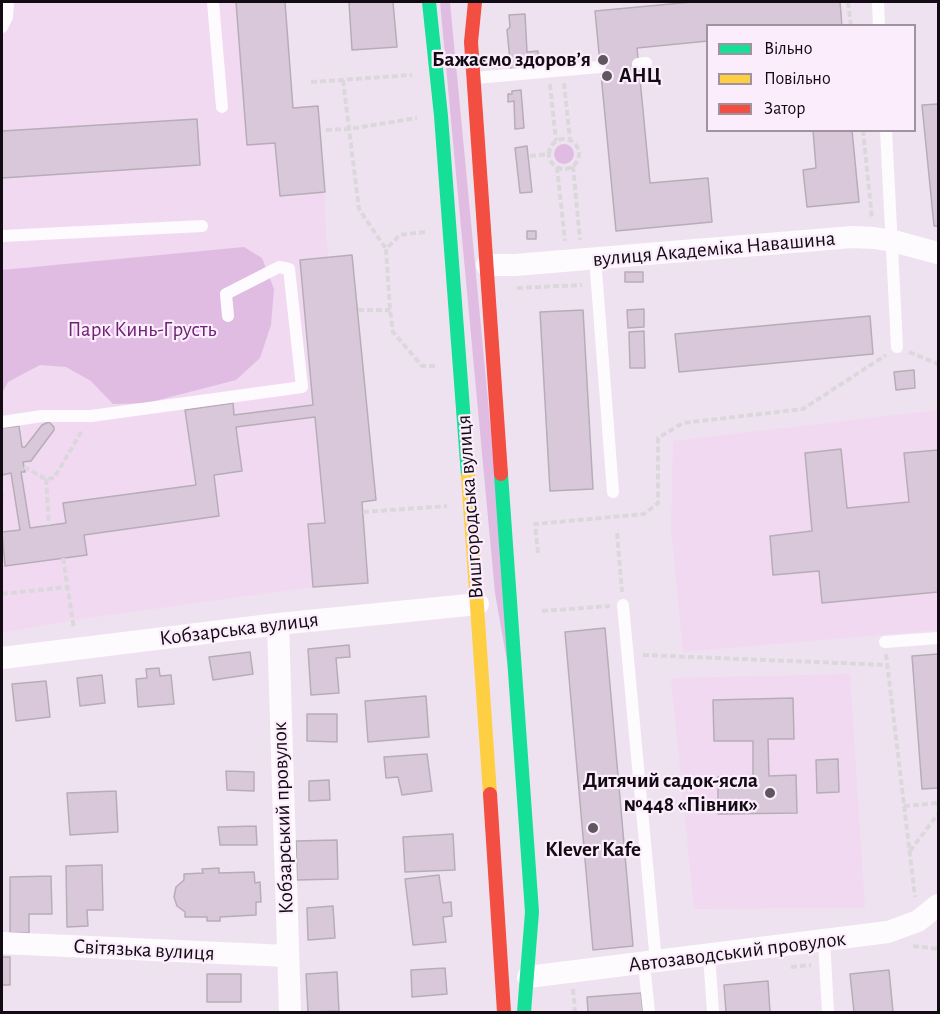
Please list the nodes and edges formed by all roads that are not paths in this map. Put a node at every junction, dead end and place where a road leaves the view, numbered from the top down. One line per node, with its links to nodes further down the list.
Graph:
1 (8, 2): 7 (lane)
2 (213, 2): 10 (lane)
3 (429, 2): 22 (main road, Вишгородська вулиця)
4 (475, 2): 9 (main road, Вишгородська вулиця)
5 (878, 2): 6 (lane)
6 (879, 24)
7 (2, 27)
8 (600, 67): 9 (lane)
9 (473, 78): 17 (main road, Вишгородська вулиця)
10 (222, 107)
11 (886, 132): 14 (lane)
12 (202, 226): 13 (lane)
13 (2, 236)
14 (883, 239): 15 (street, вулиця Академіка Навашина); 16 (street, вулиця Академіка Навашина); 19 (lane)
15 (939, 253)
16 (595, 258): 17 (street, вулиця Академіка Навашина); 21 (lane)
17 (487, 265): 34 (main road, Вишгородська вулиця)
18 (228, 316): 20 (lane)
19 (897, 347)
20 (2, 422)
21 (613, 492)
22 (478, 604): 24 (street, Кобзарська вулиця); 36 (main road, Вишгородська вулиця)
23 (622, 605): 33 (lane)
24 (278, 624): 27 (street, Кобзарська вулиця); 32 (street, Кобзарський провулок)
25 (939, 638): 26 (lane)
26 (885, 642)
27 (2, 658)
28 (939, 905): 29 (street, Автозаводський провулок)
29 (824, 940): 31 (street, Автозаводський провулок); 40 (lane)
30 (2, 943): 32 (street, Світязька вулиця)
31 (709, 955): 33 (street, Автозаводський провулок); 39 (lane)
32 (287, 956): 35 (street, Кобзарський провулок)
33 (650, 963): 34 (street, Автозаводський провулок); 38 (lane)
34 (528, 977): 37 (main road, Вишгородська вулиця)
35 (290, 1012)
36 (504, 1012)
37 (524, 1012)
38 (649, 1012)
39 (713, 1012)
40 (828, 1012)

